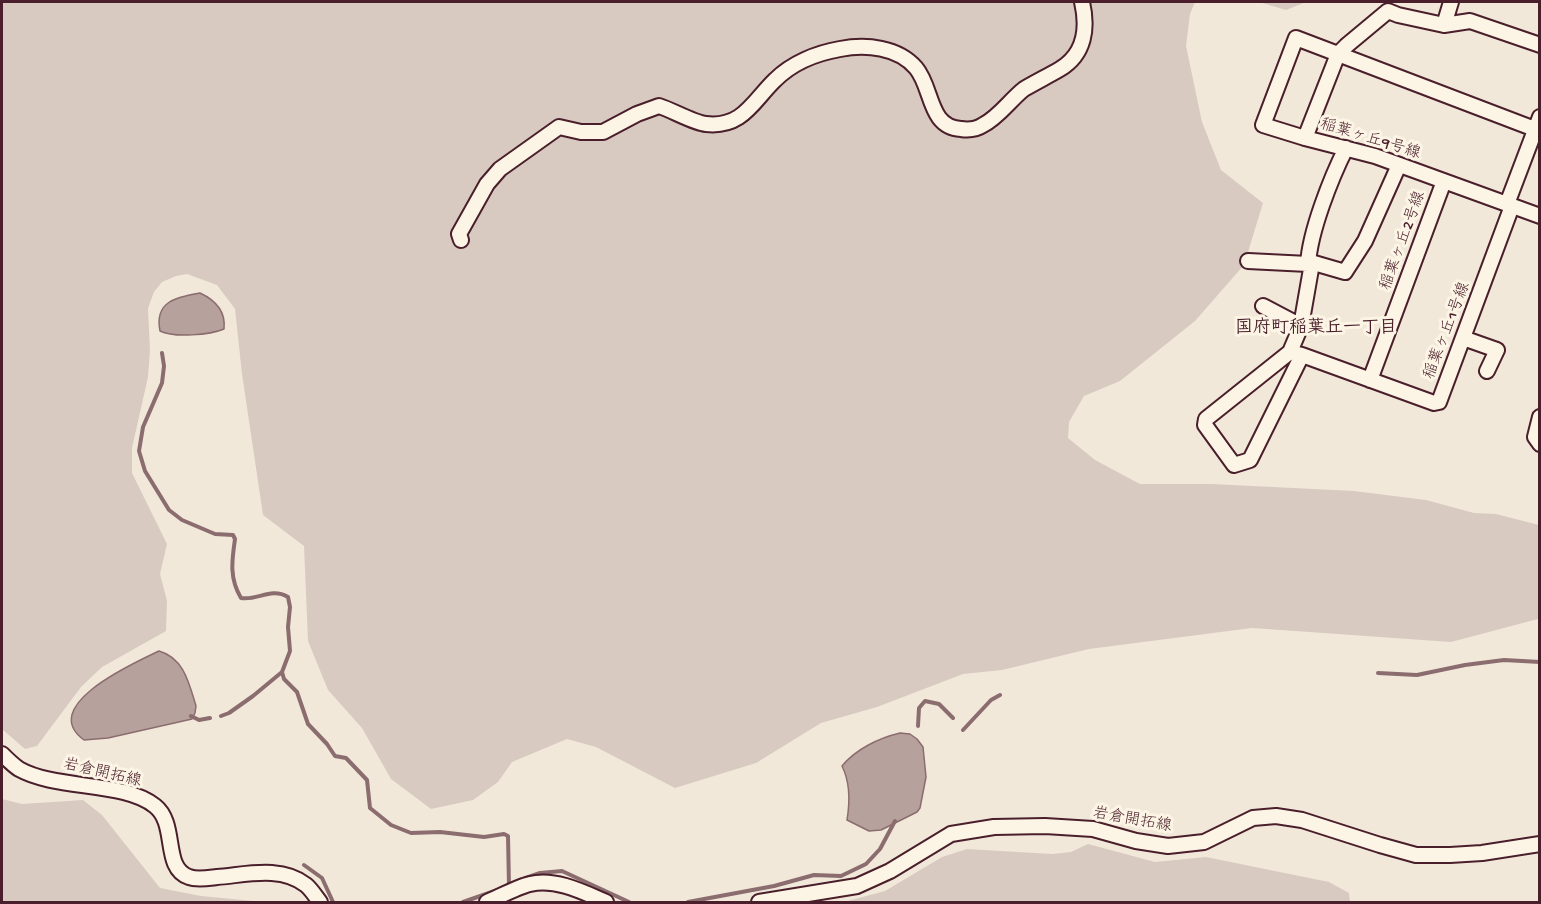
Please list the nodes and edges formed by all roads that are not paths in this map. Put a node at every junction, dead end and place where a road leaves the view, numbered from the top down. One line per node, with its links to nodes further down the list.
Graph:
1 (1082, 2): 13 (street)
2 (1451, 2): 3 (street)
3 (1444, 25): 4 (street); 5 (street)
4 (1539, 45)
5 (1338, 54): 6 (street); 7 (street, 稲葉ヶ丘9号線); 7 (street)
6 (1538, 126): 11 (street, 稲葉ヶ丘1号線)
7 (1305, 138): 8 (street, 稲葉ヶ丘9号線)
8 (1346, 148): 9 (street, 稲葉ヶ丘9号線); 15 (street)
9 (1399, 165): 10 (street, 稲葉ヶ丘9号線); 15 (street)
10 (1444, 181): 11 (street, 稲葉ヶ丘9号線); 21 (street, 稲葉ヶ丘2号線)
11 (1509, 205): 12 (street, 稲葉ヶ丘9号線); 18 (street, 稲葉ヶ丘1号線)
12 (1539, 216)
13 (461, 240)
14 (1248, 261): 15 (street)
15 (1308, 264): 17 (street)
16 (1263, 306): 17 (street)
17 (1301, 326): 19 (street)
18 (1463, 338): 20 (street); 21 (street, 稲葉ヶ丘1号線)
19 (1296, 354): 19 (street); 21 (street, 稲葉ヶ丘1号線)
20 (1488, 371)
21 (1370, 380)
22 (1539, 417): 23 (street)
23 (1539, 444)
24 (2, 754): 26 (street, 岩倉開拓線)
25 (1539, 844): 29 (street, 岩倉開拓線)
26 (320, 903)
27 (487, 903): 28 (street)
28 (606, 903)
29 (759, 903)

